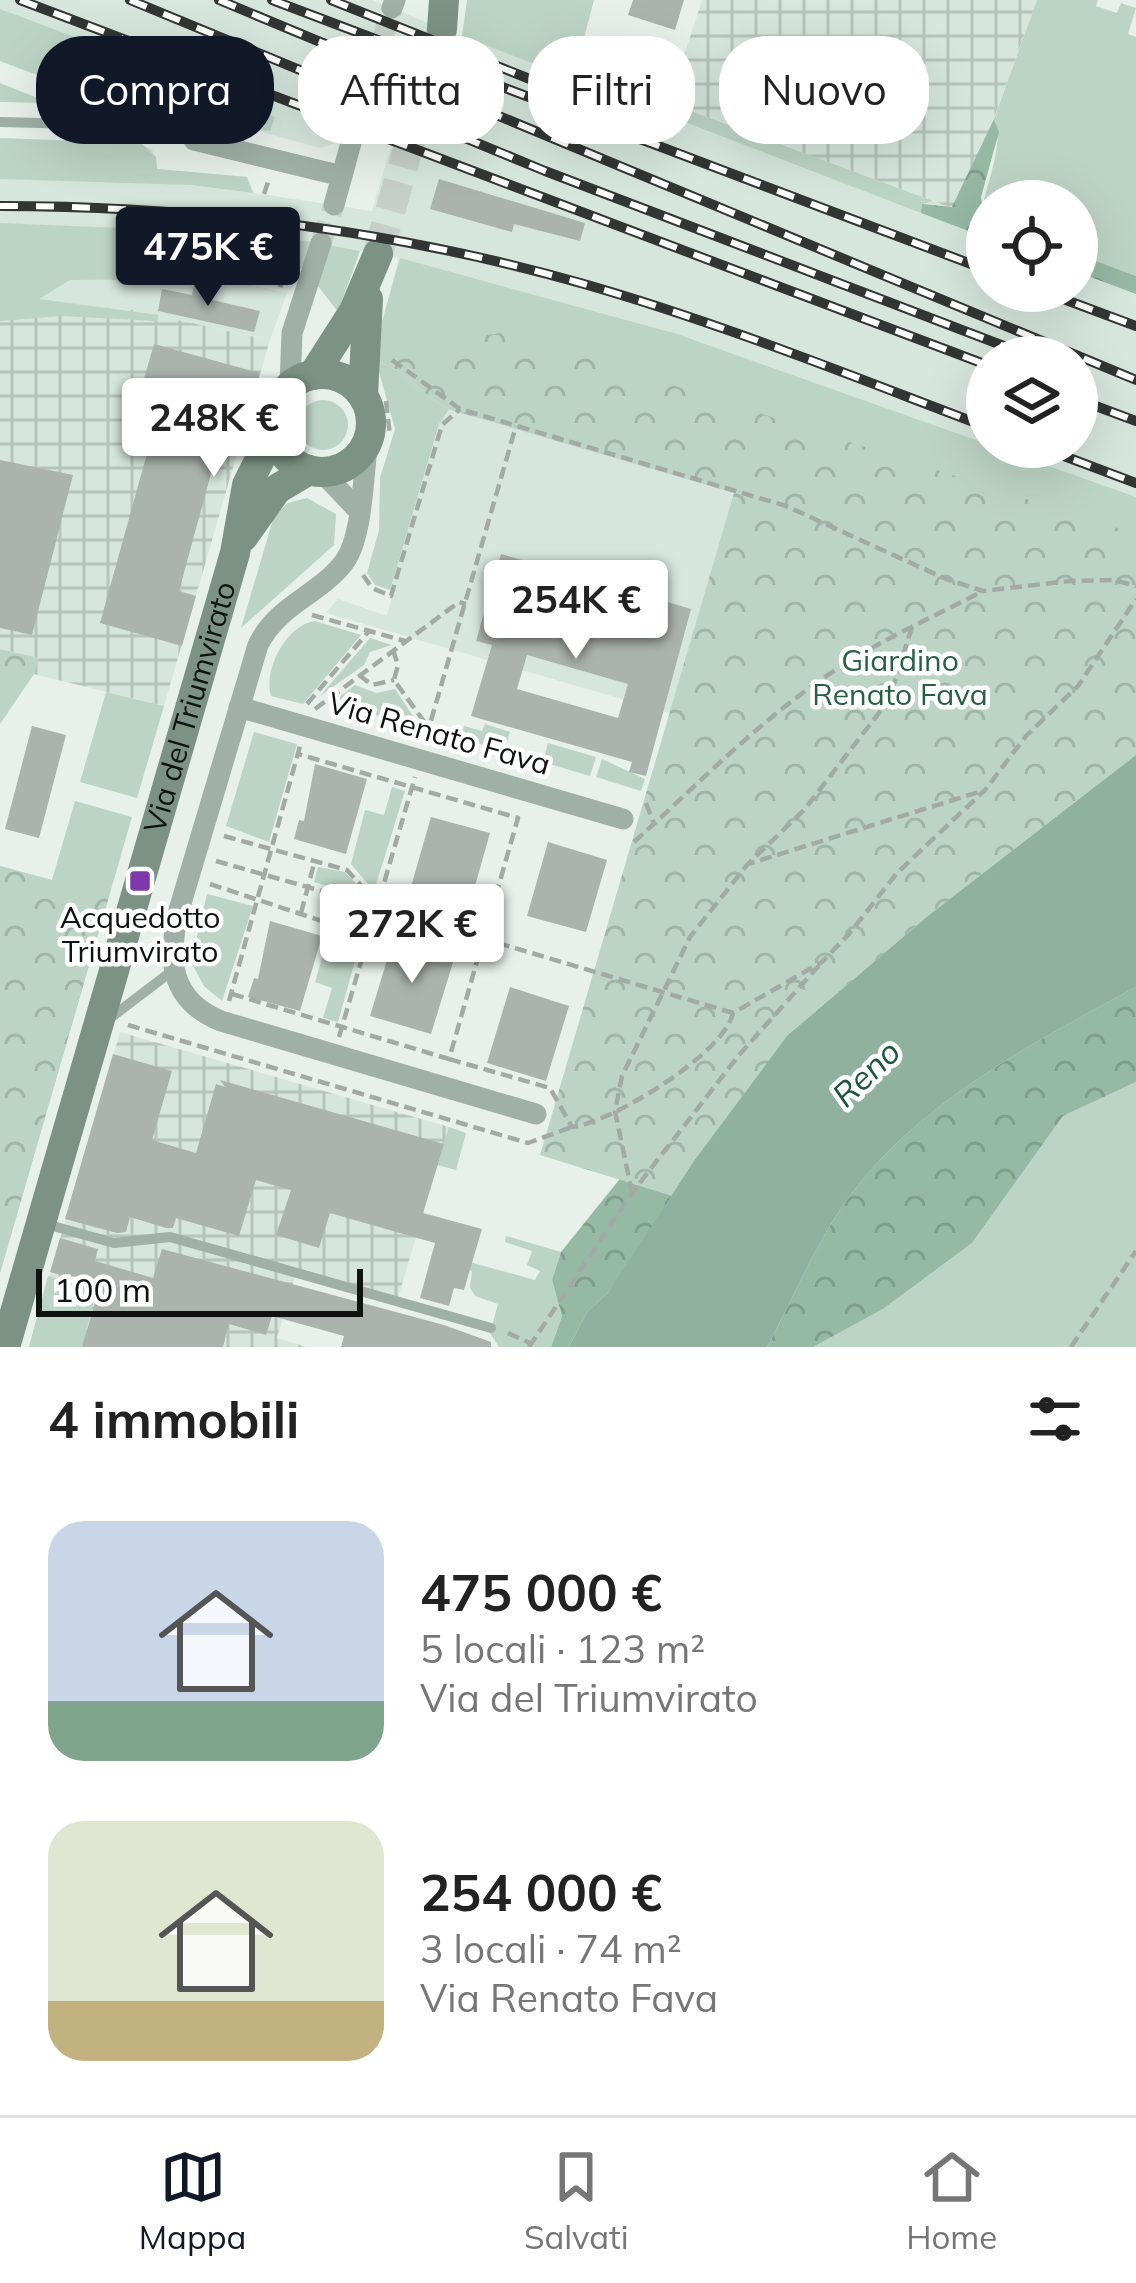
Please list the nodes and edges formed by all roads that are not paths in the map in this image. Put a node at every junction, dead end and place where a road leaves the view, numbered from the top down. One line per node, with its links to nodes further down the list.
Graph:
1 (0, 122): 2 (lane)
2 (36, 123)
3 (210, 144): 5 (street)
4 (351, 144): 5 (street)
5 (342, 176): 6 (street)
6 (334, 205)
7 (321, 243): 8 (street)
8 (302, 380): 9 (main road); 9 (main road); 10 (main road)
9 (363, 395): 11 (main road)
10 (274, 431): 12 (main road); 14 (main road, Via del Triumvirato)
11 (368, 441): 12 (main road); 13 (street)
12 (315, 471): 13 (street); 14 (main road, Via del Triumvirato)
13 (358, 509): 15 (street)
14 (235, 554): 18 (main road, Via del Triumvirato)
15 (239, 707): 16 (street, Via Renato Fava); 17 (street)
16 (623, 819)
17 (172, 971): 18 (lane); 19 (street)
18 (110, 1026): 20 (main road, Via del Triumvirato)
19 (536, 1114)
20 (41, 1223): 21 (lane); 22 (main road, Via del Triumvirato)
21 (491, 1328)
22 (5, 1347)

